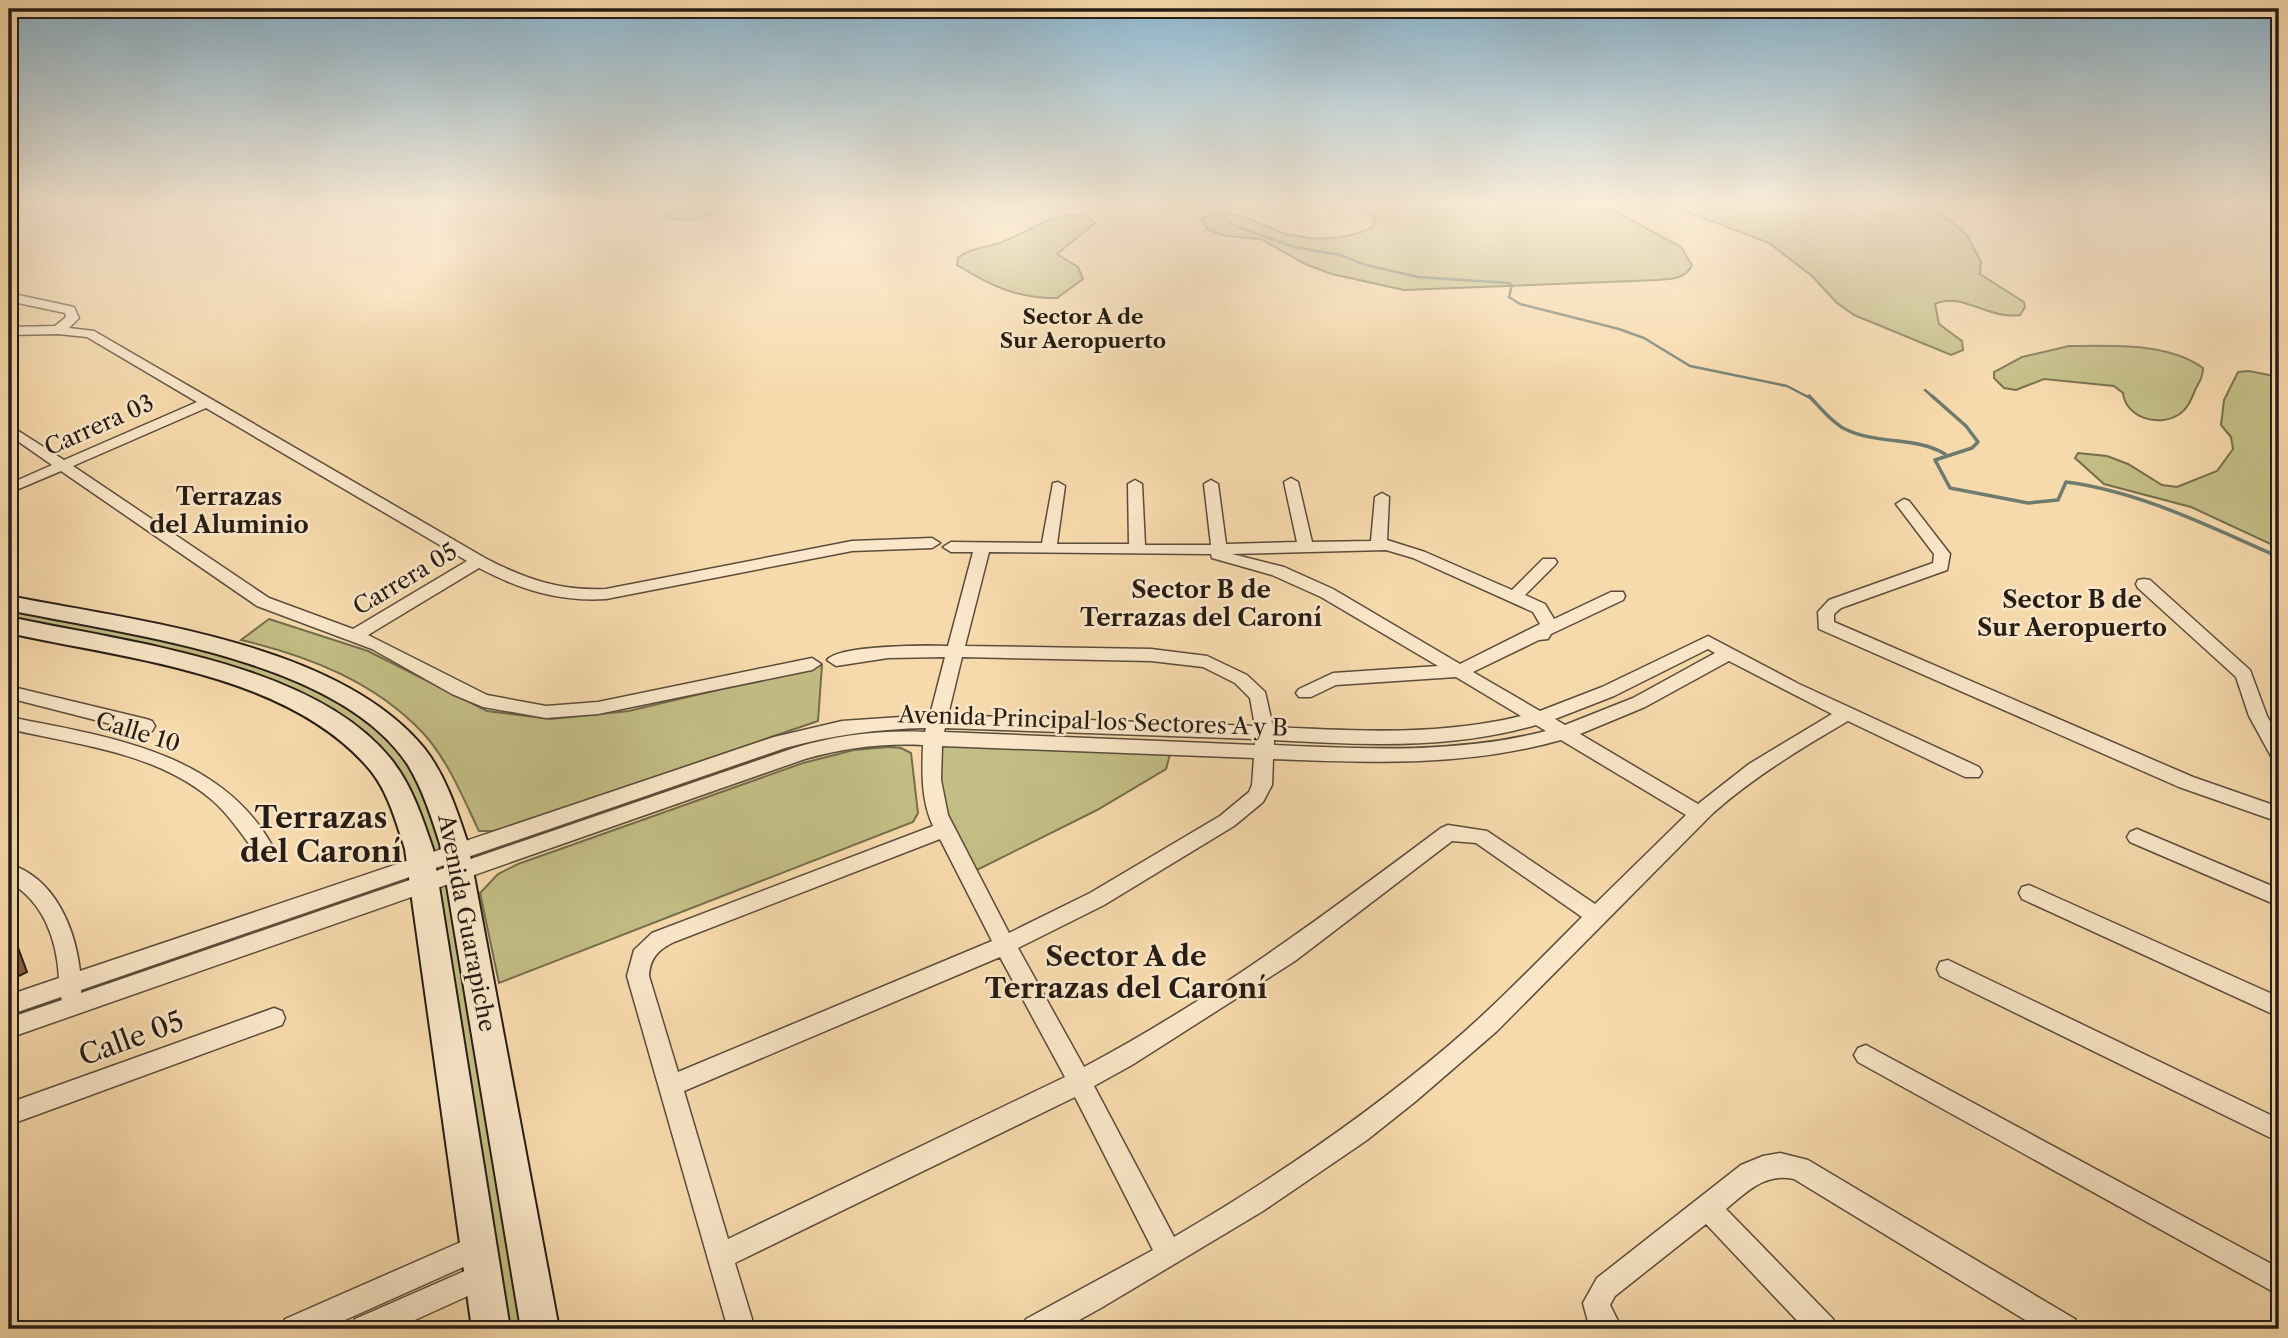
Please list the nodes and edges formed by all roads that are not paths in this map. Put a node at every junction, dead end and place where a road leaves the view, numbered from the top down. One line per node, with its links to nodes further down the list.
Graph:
1 (9, 297): 2 (street)
2 (58, 330): 3 (street); 4 (street)
3 (9, 331)
4 (208, 402): 6 (street, Carrera 03); 23 (street)
5 (9, 429): 6 (street)
6 (61, 467): 11 (street, Carrera 03); 31 (street)
7 (1291, 482): 16 (street)
8 (1135, 484): 21 (street)
9 (1211, 484): 20 (street)
10 (1058, 486): 19 (street)
11 (9, 489)
12 (1382, 497): 15 (street)
13 (1904, 505): 51 (street)
14 (932, 543): 23 (street)
15 (1379, 544): 16 (street); 27 (street)
16 (1305, 545): 20 (street)
17 (951, 547): 18 (street)
18 (982, 548): 19 (street); 32 (street)
19 (1049, 548): 21 (street)
20 (1219, 548): 22 (street)
21 (1136, 550): 22 (street)
22 (1184, 550): 36 (street)
23 (479, 561): 31 (street, Carrera 05)
24 (1549, 562): 27 (street)
25 (2144, 584): 48 (street)
26 (1617, 596): 30 (street)
27 (1514, 597): 30 (street)
28 (9, 603): 55 (street, Avenida Guarapiche)
29 (9, 625): 57 (street, Avenida Guarapiche)
30 (1542, 635): 36 (street)
31 (354, 636): 35 (street)
32 (954, 651): 34 (street); 45 (street); 47 (street)
33 (1727, 653): 40 (street); 42 (street, Avenida Principal los Sectores A y B); 46 (street, Avenida Principal los Sectores A y B)
34 (836, 660)
35 (812, 664)
36 (1460, 671): 38 (street); 42 (street)
37 (9, 692): 39 (street)
38 (1305, 693)
39 (32, 698): 41 (street); 44 (street)
40 (1846, 714): 49 (street); 50 (street)
41 (9, 716)
42 (1536, 719): 46 (street); 47 (street, Avenida Principal los Sectores A y B)
43 (9, 723): 54 (street, Calle 10)
44 (146, 726)
45 (935, 729): 47 (street, Avenida Principal los Sectores A y B); 52 (street); 55 (street, Avenida Principal los Sectores A y B)
46 (1562, 733): 47 (street, Avenida Principal los Sectores A y B); 50 (street)
47 (1265, 742): 61 (street)
48 (2279, 753)
49 (1972, 772)
50 (1700, 814): 60 (street)
51 (2279, 815)
52 (943, 830): 61 (street); 71 (street)
53 (2137, 836): 59 (street)
54 (264, 849)
55 (458, 864): 57 (street, Avenida Principal los Sectores A y B); 83 (street, Avenida Guarapiche)
56 (9, 872): 63 (street)
57 (424, 875): 63 (street); 65 (street); 75 (street, Avenida Guarapiche)
58 (2028, 893): 66 (street)
59 (2279, 898)
60 (1596, 916): 70 (street); 76 (street)
61 (1005, 945): 70 (street); 71 (street)
62 (1948, 969): 73 (street)
63 (70, 984): 64 (street); 65 (street)
64 (9, 1005)
65 (69, 1007): 68 (street)
66 (2279, 1007)
67 (274, 1018): 72 (street, Calle 05)
68 (9, 1028)
69 (1866, 1055): 79 (street)
70 (1080, 1082): 76 (street); 77 (street)
71 (670, 1086): 77 (street)
72 (9, 1114)
73 (2279, 1131)
74 (1708, 1208): 86 (street); 87 (street); 88 (street)
75 (479, 1247): 78 (street, Avenida Guarapiche); 80 (street)
76 (1169, 1254): 85 (street)
77 (720, 1256): 84 (street)
78 (483, 1276): 81 (street); 82 (street, Avenida Guarapiche)
79 (2279, 1282)
80 (295, 1329)
81 (365, 1329)
82 (491, 1329)
83 (540, 1329)
84 (741, 1329)
85 (1036, 1329)
86 (1609, 1329)
87 (1823, 1329)
88 (2066, 1329)

